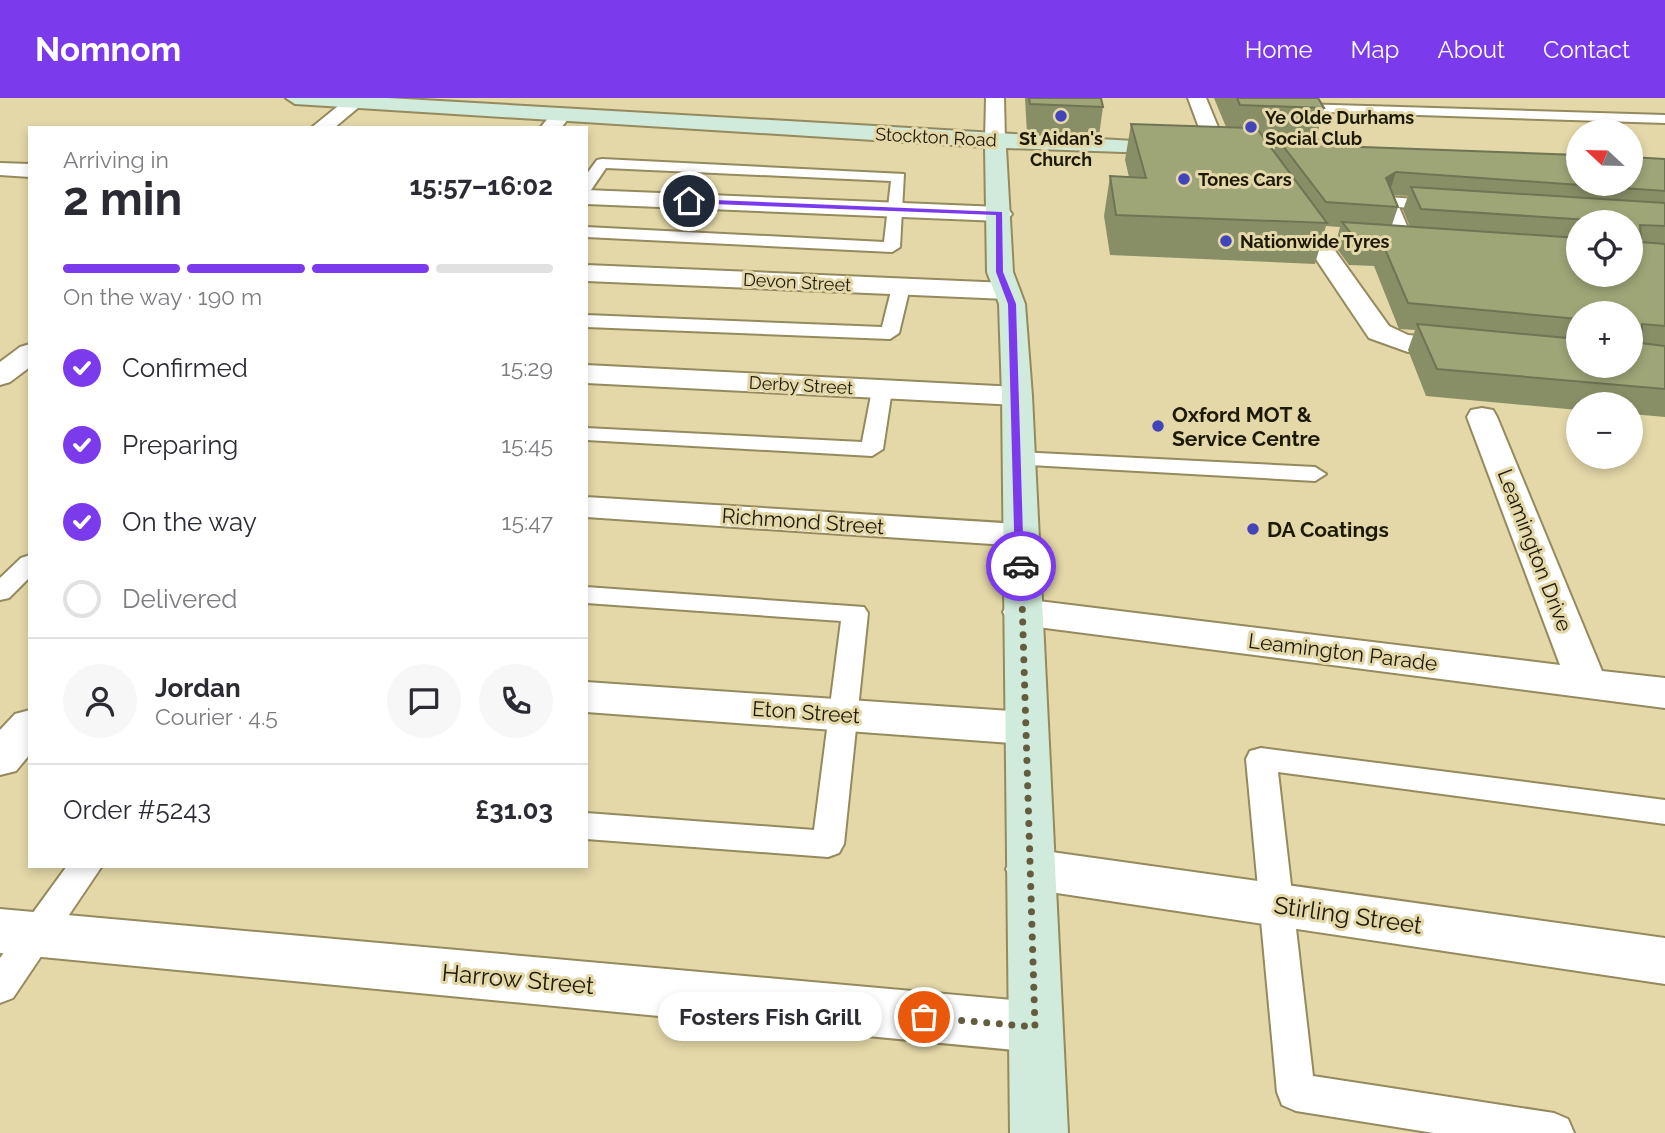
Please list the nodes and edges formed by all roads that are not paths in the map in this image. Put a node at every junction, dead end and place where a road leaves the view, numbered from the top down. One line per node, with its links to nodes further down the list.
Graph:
1 (295, 98): 4 (street, Stockton Road)
2 (995, 98): 9 (street)
3 (1198, 98): 10 (street)
4 (357, 100): 7 (street, Stockton Road); 8 (street)
5 (1300, 108): 6 (lane)
6 (1665, 119)
7 (556, 121): 9 (street, Stockton Road)
8 (324, 126)
9 (995, 141): 10 (street, Stockton Road); 17 (street)
10 (1217, 149): 11 (street, Stockton Road)
11 (1240, 150)
12 (1272, 179): 19 (street)
13 (588, 184): 16 (lane)
14 (588, 197): 16 (street)
15 (1458, 207): 22 (lane)
16 (895, 209): 17 (street); 18 (lane)
17 (1000, 214): 26 (street)
18 (588, 232)
19 (1312, 235): 20 (street); 28 (street)
20 (1339, 237)
21 (1379, 240): 22 (street)
22 (1406, 242): 23 (street)
23 (1432, 244)
24 (588, 273): 25 (street, Devon Street)
25 (901, 287): 26 (street, Devon Street); 27 (lane)
26 (1007, 292): 33 (street)
27 (588, 321)
28 (1486, 349)
29 (28, 355): 31 (street)
30 (588, 374): 32 (street, Derby Street)
31 (0, 376)
32 (882, 390): 33 (street, Derby Street); 35 (lane)
33 (1017, 396): 36 (street)
34 (1482, 417): 44 (street, Leamington Drive)
35 (588, 434)
36 (1018, 459): 37 (lane); 39 (street)
37 (1315, 474)
38 (588, 508): 39 (street, Richmond Street)
39 (1020, 535): 43 (street)
40 (28, 565): 41 (lane)
41 (0, 592)
42 (588, 595): 47 (lane)
43 (1022, 612): 44 (street, Leamington Parade); 49 (street)
44 (1587, 683): 45 (street, Leamington Parade)
45 (1665, 692)
46 (588, 696): 47 (street, Eton Street)
47 (845, 715): 49 (street, Eton Street); 52 (lane)
48 (28, 727): 50 (street)
49 (1026, 728): 54 (street)
50 (0, 760)
51 (1665, 812): 55 (lane)
52 (588, 826)
53 (84, 868): 56 (lane)
54 (1030, 869): 55 (street, Stirling Street); 59 (street)
55 (1276, 905): 57 (street, Stirling Street); 61 (lane)
56 (19, 932): 58 (lane); 59 (street, Harrow Street)
57 (1665, 961)
58 (0, 986)
59 (1035, 1027): 60 (street)
60 (1039, 1133)
61 (1554, 1133)

